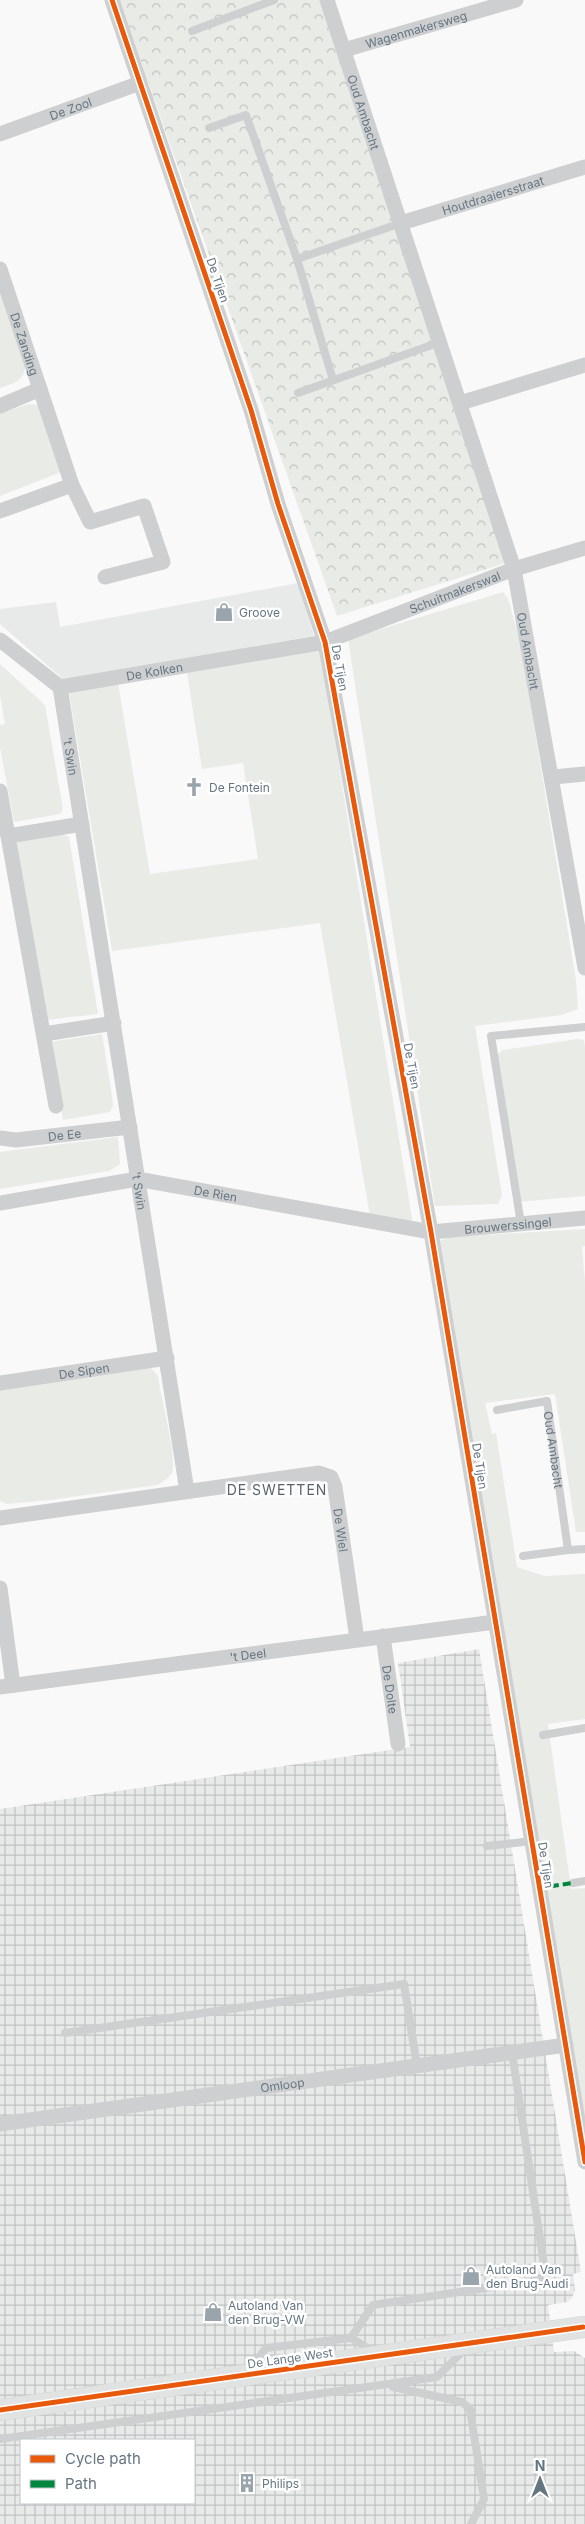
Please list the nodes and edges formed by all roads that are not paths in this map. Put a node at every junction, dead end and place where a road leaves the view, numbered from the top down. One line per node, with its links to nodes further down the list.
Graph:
1 (112, 0): 7 (street, De Tijen)
2 (274, 0): 5 (lane)
3 (327, 0): 6 (street, Oud Ambacht)
4 (516, 0): 6 (street, Wagenmakersweg)
5 (192, 31)
6 (344, 50): 11 (street, Oud Ambacht)
7 (140, 83): 9 (street, De Zool); 27 (street, De Tijen)
8 (209, 128): 12 (lane)
9 (0, 134)
10 (585, 167): 11 (street, Houtdraaiersstraat)
11 (401, 223): 12 (lane); 14 (street, Oud Ambacht)
12 (297, 259): 16 (lane)
13 (0, 269): 17 (street, De Zanding)
14 (440, 342): 16 (lane); 19 (street, Oud Ambacht)
15 (585, 365): 19 (street)
16 (333, 380): 18 (lane)
17 (40, 389): 20 (street, De Zanding); 21 (street, De Zanding)
18 (298, 393)
19 (460, 404): 24 (street, Oud Ambacht)
20 (0, 406)
21 (72, 485): 22 (street); 25 (street, De Zanding)
22 (0, 512)
23 (585, 548): 24 (street, Schuitmakerswal)
24 (514, 569): 27 (street, Schuitmakerswal); 30 (street, Oud Ambacht)
25 (105, 577)
26 (0, 640): 28 (street)
27 (325, 642): 28 (street, De Kolken); 45 (street, De Tijen)
28 (60, 687): 32 (street, 't Swin)
29 (585, 774): 30 (street)
30 (552, 777): 34 (street, Oud Ambacht)
31 (0, 791): 33 (street)
32 (82, 824): 33 (street); 35 (street, 't Swin)
33 (8, 836): 37 (street)
34 (585, 968)
35 (114, 1023): 37 (street); 39 (street, 't Swin)
36 (585, 1027): 44 (lane)
37 (44, 1034): 38 (street)
38 (56, 1106)
39 (130, 1127): 40 (street, De Ee); 41 (street, 't Swin)
40 (0, 1138)
41 (137, 1179): 42 (street, De Rien); 45 (street, De Rien); 46 (street, 't Swin)
42 (0, 1203)
43 (585, 1218): 44 (street, Brouwerssingel)
44 (521, 1224): 45 (street, Brouwerssingel)
45 (431, 1232): 55 (street, De Tijen)
46 (167, 1358): 47 (street, De Sipen); 49 (street)
47 (0, 1383)
48 (497, 1410): 52 (lane, Oud Ambacht)
49 (187, 1491): 50 (street, De Wiel); 57 (street, De Wiel)
50 (0, 1518)
51 (585, 1548): 52 (lane)
52 (568, 1550): 53 (lane)
53 (523, 1556)
54 (0, 1588): 58 (street)
55 (495, 1622): 56 (street, 't Deel); 62 (street, De Tijen)
56 (383, 1636): 57 (street, 't Deel); 61 (street, De Dolte)
57 (357, 1639): 58 (street, 't Deel)
58 (7, 1686)
59 (585, 1728): 60 (lane)
60 (543, 1735)
61 (398, 1744)
62 (532, 1841): 63 (lane); 67 (street, De Tijen)
63 (487, 1846)
64 (585, 1881): 65 (lane)
65 (572, 1883)
66 (64, 2033): 69 (lane)
67 (566, 2045): 68 (street, Omloop); 71 (street, De Tijen)
68 (512, 2052): 69 (street, Omloop); 73 (lane)
69 (417, 2066): 70 (street, Omloop)
70 (0, 2124)
71 (585, 2162)
72 (584, 2323): 74 (street, De Lange West)
73 (352, 2338): 75 (lane); 76 (lane)
74 (472, 2343): 75 (street, De Lange West); 77 (lane)
75 (380, 2355): 76 (street, De Lange West)
76 (247, 2374): 78 (street, De Lange West)
77 (388, 2386): 79 (lane); 80 (lane)
78 (0, 2410)
79 (0, 2439)
80 (470, 2524)

